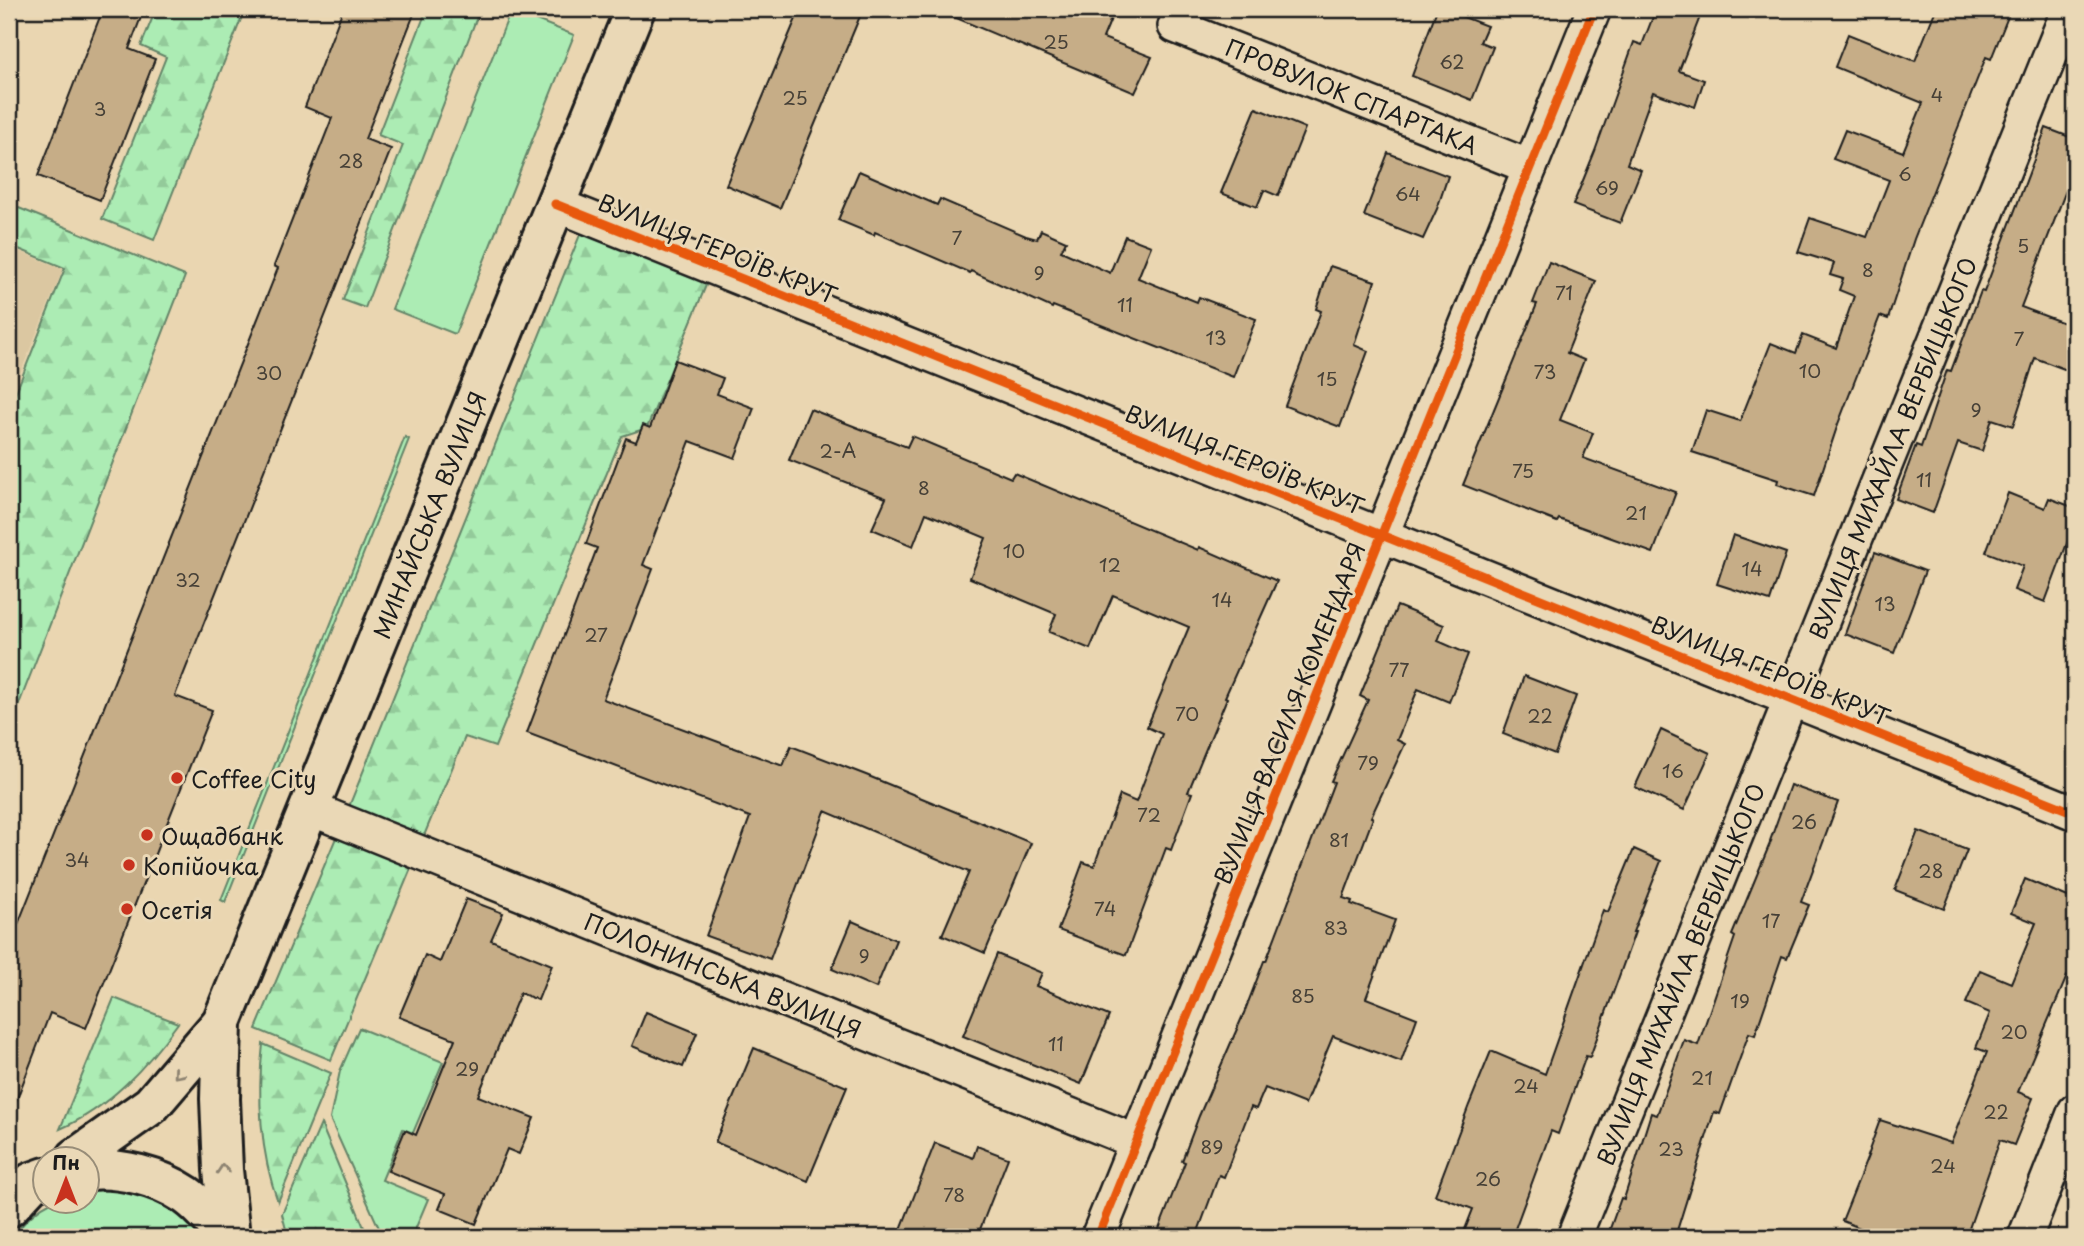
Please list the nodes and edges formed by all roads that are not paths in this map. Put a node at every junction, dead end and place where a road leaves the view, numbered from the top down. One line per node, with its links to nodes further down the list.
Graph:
1 (635, 9): 6 (main road, МИНАЙСЬКА ВУЛИЦЯ)
2 (1594, 9): 5 (street, ВУЛИЦЯ ВАСИЛЯ КОМЕНДАРЯ)
3 (2069, 9): 8 (street, ВУЛИЦЯ МИХАЙЛА ВЕРБИЦЬКОГО)
4 (1175, 26): 5 (street, ПРОВУЛОК СПАРТАКА)
5 (1530, 167): 7 (street, ВУЛИЦЯ ВАСИЛЯ КОМЕНДАРЯ)
6 (555, 204): 7 (street, ВУЛИЦЯ ГЕРОЇВ КРУТ); 9 (main road, МИНАЙСЬКА ВУЛИЦЯ)
7 (1381, 534): 8 (street, ВУЛИЦЯ ГЕРОЇВ КРУТ); 13 (street, ВУЛИЦЯ ВАСИЛЯ КОМЕНДАРЯ)
8 (1791, 699): 10 (street, ВУЛИЦЯ ГЕРОЇВ КРУТ); 18 (street, ВУЛИЦЯ МИХАЙЛА ВЕРБИЦЬКОГО)
9 (310, 808): 11 (main road, МИНАЙСЬКА ВУЛИЦЯ); 13 (street, ПОЛОНИНСЬКА ВУЛИЦЯ)
10 (2075, 813)
11 (222, 1022): 14 (main road, МИНАЙСЬКА ВУЛИЦЯ, one-way to 14); 16 (main road, МИНАЙСЬКА ВУЛИЦЯ, one-way to 11)
12 (2075, 1111): 19 (street)
13 (1137, 1142): 17 (street, ВУЛИЦЯ ВАСИЛЯ КОМЕНДАРЯ)
14 (96, 1144)
15 (102, 1171): 16 (main road)
16 (229, 1237)
17 (1098, 1237)
18 (1574, 1237)
19 (2025, 1237)

